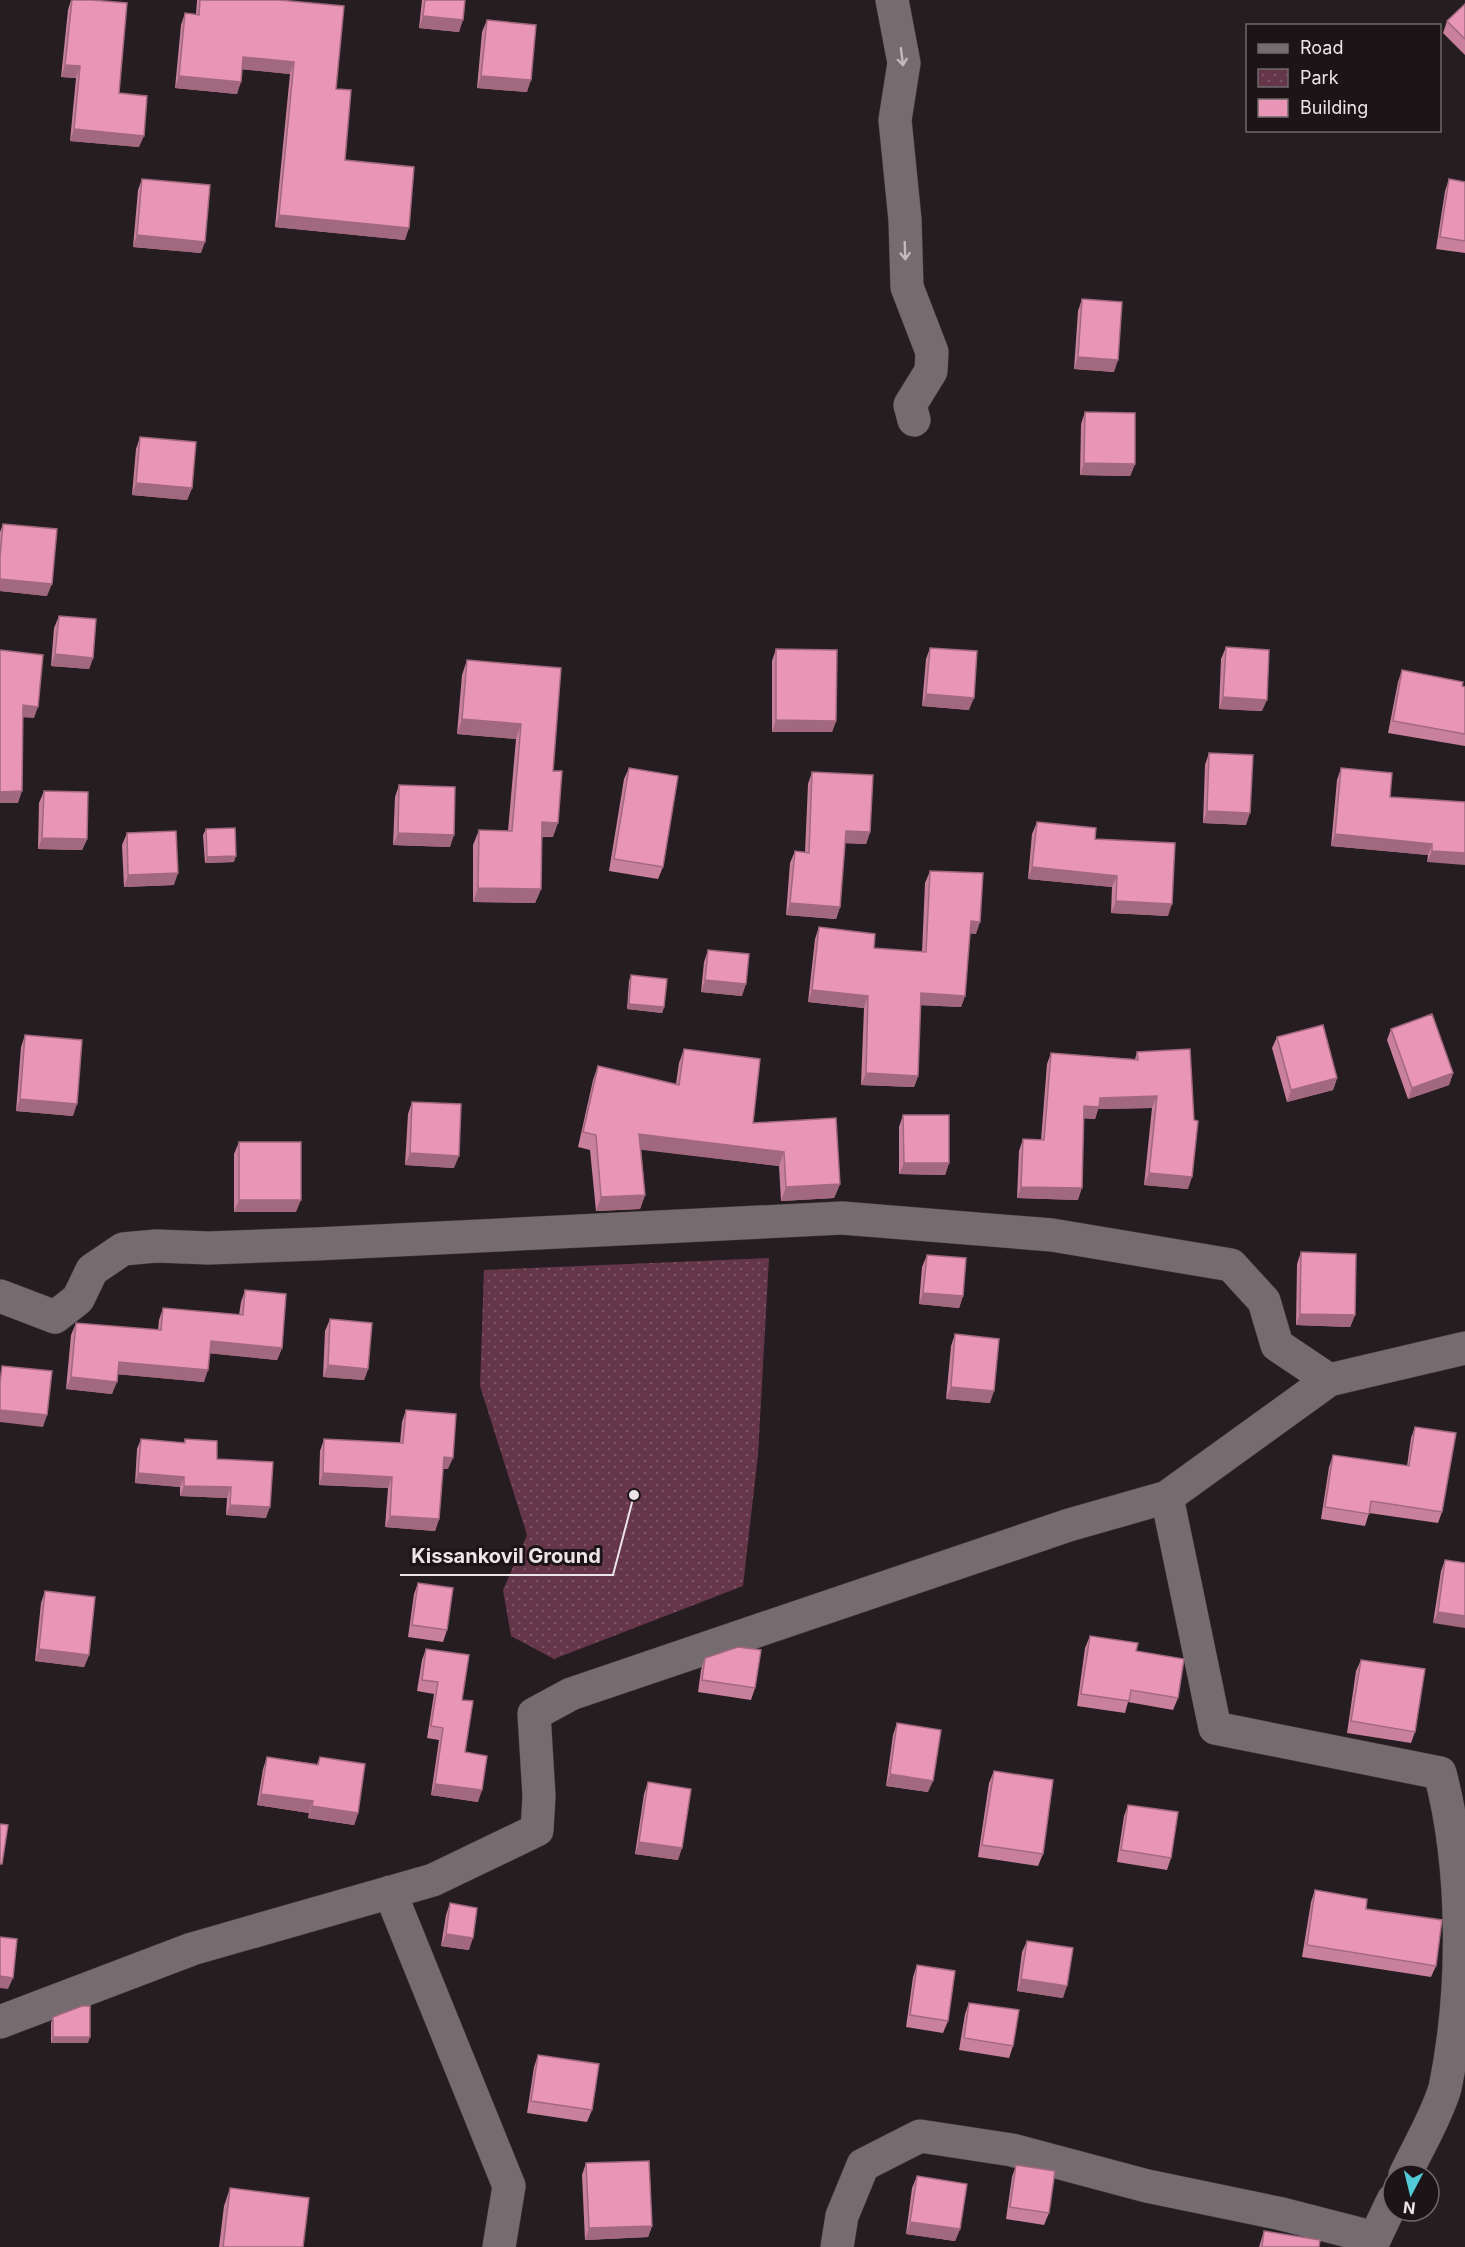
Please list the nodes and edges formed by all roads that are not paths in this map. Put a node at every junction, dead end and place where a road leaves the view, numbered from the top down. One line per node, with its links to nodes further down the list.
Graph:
1 (892, 0): 2 (street, one-way to 2)
2 (914, 420)
3 (0, 1296): 5 (street)
4 (1465, 1348): 5 (street)
5 (1329, 1380): 6 (street)
6 (1167, 1497): 7 (street); 9 (street)
7 (390, 1892): 8 (street); 12 (street)
8 (0, 2022)
9 (1411, 2163)
10 (1384, 2223): 11 (street)
11 (1377, 2242): 13 (street)
12 (499, 2247)
13 (837, 2247)

